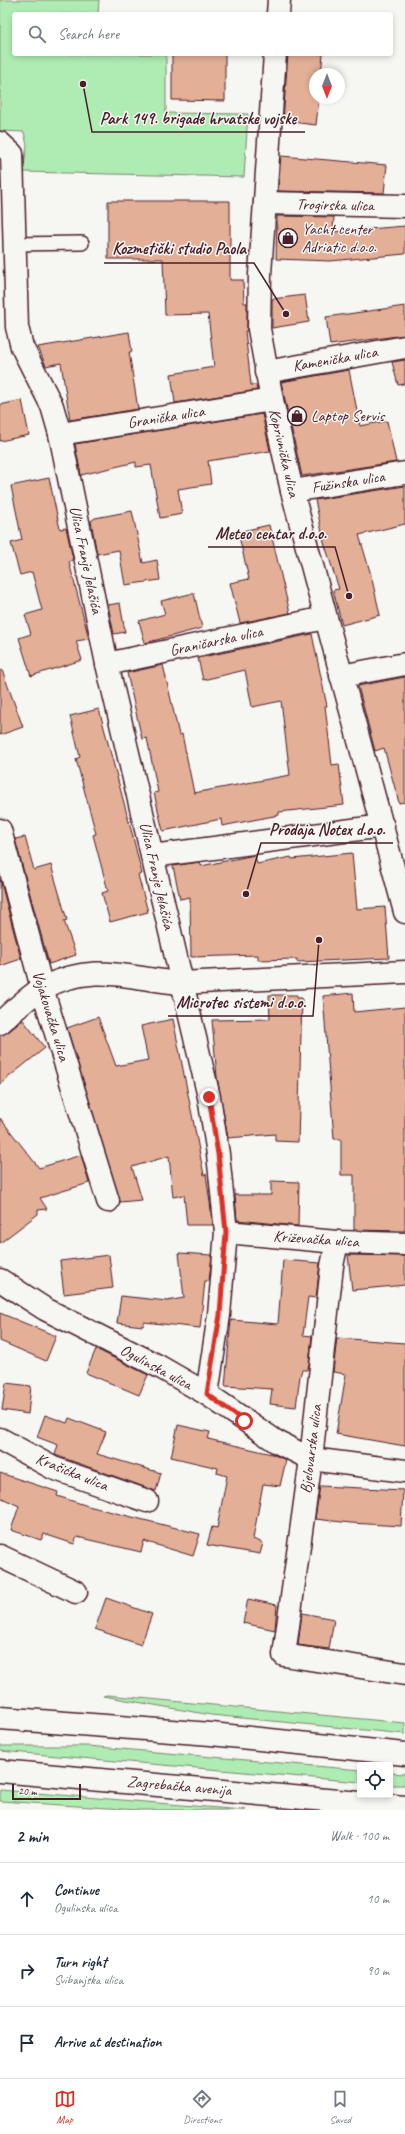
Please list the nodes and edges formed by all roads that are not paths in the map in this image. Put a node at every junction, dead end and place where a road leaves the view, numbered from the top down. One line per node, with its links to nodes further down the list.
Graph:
1 (279, 0): 2 (street)
2 (278, 12)
3 (275, 56): 5 (street, Koprivnička ulica)
4 (0, 144): 8 (street, Ulica Franje Jelašića)
5 (265, 203): 6 (street, Trogirska ulica); 10 (street, Koprivnička ulica)
6 (405, 206)
7 (82, 243): 8 (lane)
8 (14, 244): 12 (street, Ulica Franje Jelašića)
9 (405, 347): 10 (street, Kamenička ulica)
10 (266, 372): 11 (street, Koprivnička ulica)
11 (272, 400): 12 (street, Granička ulica); 14 (street, Koprivnička ulica)
12 (60, 434): 16 (street, Ulica Franje Jelašića)
13 (405, 473): 14 (street, Fužinska ulica)
14 (292, 491): 15 (street, Koprivnička ulica)
15 (325, 618): 16 (street, Graničarska ulica); 18 (street, Koprivnička ulica)
16 (107, 664): 21 (street, Ulica Franje Jelašića)
17 (405, 664): 18 (street)
18 (341, 676): 19 (street, Koprivnička ulica)
19 (383, 826): 21 (street); 22 (street, Koprivnička ulica)
20 (0, 830): 25 (street, Vojakovačka ulica)
21 (152, 856): 24 (street, Ulica Franje Jelašića)
22 (405, 912)
23 (405, 972): 24 (street)
24 (181, 983): 25 (street); 28 (street, Ulica Franje Jelašića)
25 (42, 988): 26 (street); 27 (street, Vojakovačka ulica)
26 (0, 1023)
27 (108, 1201)
28 (226, 1232): 29 (street, Križevačka ulica); 32 (street, Ulica Franje Jelašića)
29 (337, 1242): 30 (street, Križevačka ulica); 34 (street, Bjelovarska ulica)
30 (405, 1244)
31 (0, 1280): 32 (street, Ogulinska ulica)
32 (207, 1394): 34 (street, Ogulinska ulica)
33 (0, 1439): 36 (street, Krašićka ulica)
34 (310, 1459): 35 (street, Ogulinska ulica); 39 (street, Bjelovarska ulica)
35 (405, 1471)
36 (147, 1501)
37 (0, 1556): 38 (street)
38 (76, 1592)
39 (405, 1674)
40 (0, 1718): 41 (street)
41 (405, 1754)
42 (0, 1771): 43 (street, Zagrebačka avenija)
43 (405, 1807)

